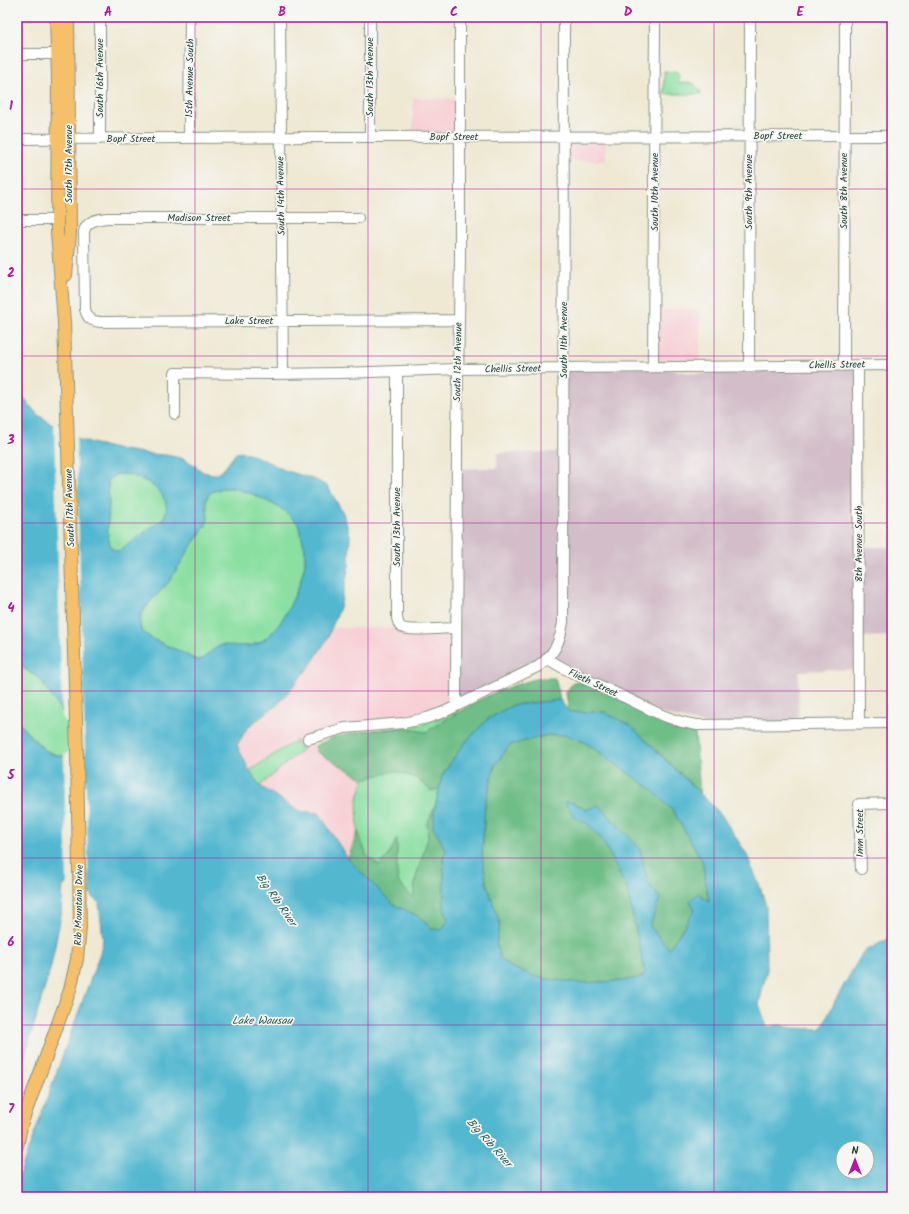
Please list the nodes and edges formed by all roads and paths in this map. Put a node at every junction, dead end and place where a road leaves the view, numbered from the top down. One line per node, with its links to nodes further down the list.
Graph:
1 (56, 17): 13 (main road, South 17th Avenue)
2 (68, 17): 24 (main road, South 17th Avenue)
3 (100, 17): 25 (street, South 16th Avenue)
4 (190, 17): 22 (street, 15th Avenue South)
5 (280, 17): 19 (street, South 14th Avenue)
6 (370, 17): 20 (street, South 13th Avenue)
7 (460, 17): 21 (street, South 12th Avenue)
8 (564, 17): 14 (street, South 11th Avenue)
9 (655, 17): 15 (street, South 10th Avenue)
10 (750, 17): 16 (street, South 9th Avenue)
11 (845, 17): 17 (street, South 8th Avenue)
12 (17, 54): 13 (street)
13 (57, 54): 24 (main road, South 17th Avenue)
14 (564, 136): 15 (street, Bopf Street); 21 (street, Bopf Street); 39 (street, South 11th Avenue)
15 (655, 136): 16 (street, Bopf Street); 38 (street, South 10th Avenue)
16 (750, 136): 17 (street, Bopf Street); 37 (street, South 9th Avenue)
17 (844, 136): 18 (street, Bopf Street); 34 (street, South 8th Avenue)
18 (892, 136)
19 (280, 137): 20 (street, Bopf Street); 22 (street, Bopf Street); 26 (street, South 14th Avenue)
20 (370, 137): 21 (street, Bopf Street)
21 (460, 137): 32 (street, South 12th Avenue)
22 (189, 138): 25 (street, Bopf Street)
23 (17, 139): 24 (street, Bopf Street)
24 (63, 139): 25 (street, Bopf Street); 29 (main road, South 17th Avenue); 31 (main road, South 17th Avenue)
25 (100, 139)
26 (282, 218): 27 (street, Madison Street); 30 (street, Madison Street); 33 (street, South 14th Avenue)
27 (358, 218)
28 (17, 220): 29 (street)
29 (57, 220): 31 (main road, South 17th Avenue)
30 (85, 270): 33 (street, Lake Street)
31 (63, 310): 46 (main road, South 17th Avenue)
32 (459, 320): 33 (street, Lake Street); 40 (street, South 12th Avenue)
33 (283, 321): 42 (street, South 14th Avenue)
34 (844, 365): 35 (street, Chellis Street); 37 (street, Chellis Street)
35 (858, 365): 36 (street, Chellis Street); 49 (street, 8th Avenue South)
36 (892, 365)
37 (749, 366): 38 (street, Chellis Street)
38 (654, 367): 39 (street, Chellis Street)
39 (564, 368): 40 (street, Chellis Street); 45 (street, South 11th Avenue)
40 (458, 369): 41 (street, Chellis Street); 44 (street, South 12th Avenue)
41 (397, 372): 42 (street, Chellis Street); 44 (street, South 13th Avenue)
42 (283, 374): 43 (street, Chellis Street)
43 (175, 414)
44 (455, 628): 47 (street, South 12th Avenue)
45 (548, 659): 47 (street); 49 (street, Flieth Street)
46 (76, 706): 53 (main road, Rib Mountain Drive)
47 (456, 706): 50 (street)
48 (892, 723): 49 (street, Flieth Street)
49 (858, 724)
50 (308, 739)
51 (892, 803): 52 (street, Imm Street)
52 (860, 869)
53 (20, 1124): 54 (main road, Rib Mountain Drive)
54 (17, 1146)

